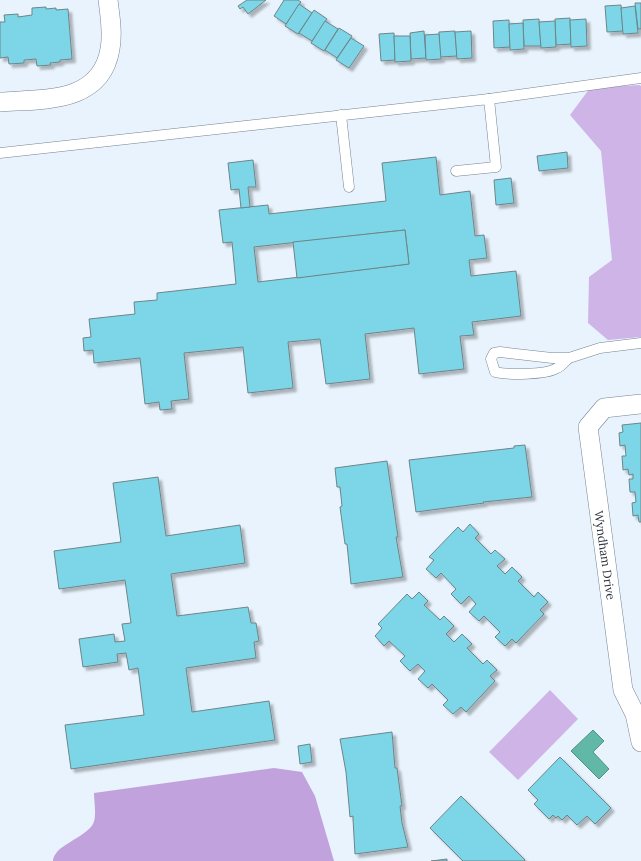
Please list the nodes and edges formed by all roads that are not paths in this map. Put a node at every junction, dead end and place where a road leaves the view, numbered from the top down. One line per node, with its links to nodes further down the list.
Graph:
1 (108, 0): 4 (street)
2 (641, 78): 3 (lane)
3 (489, 99): 5 (lane); 7 (lane)
4 (0, 102)
5 (341, 115): 6 (lane); 8 (lane)
6 (0, 153)
7 (456, 170)
8 (349, 187)
9 (641, 343): 10 (lane)
10 (569, 358): 10 (lane)
11 (641, 404): 12 (street, Wyndham Drive)
12 (638, 713): 13 (street, Wyndham Drive)
13 (641, 742)

